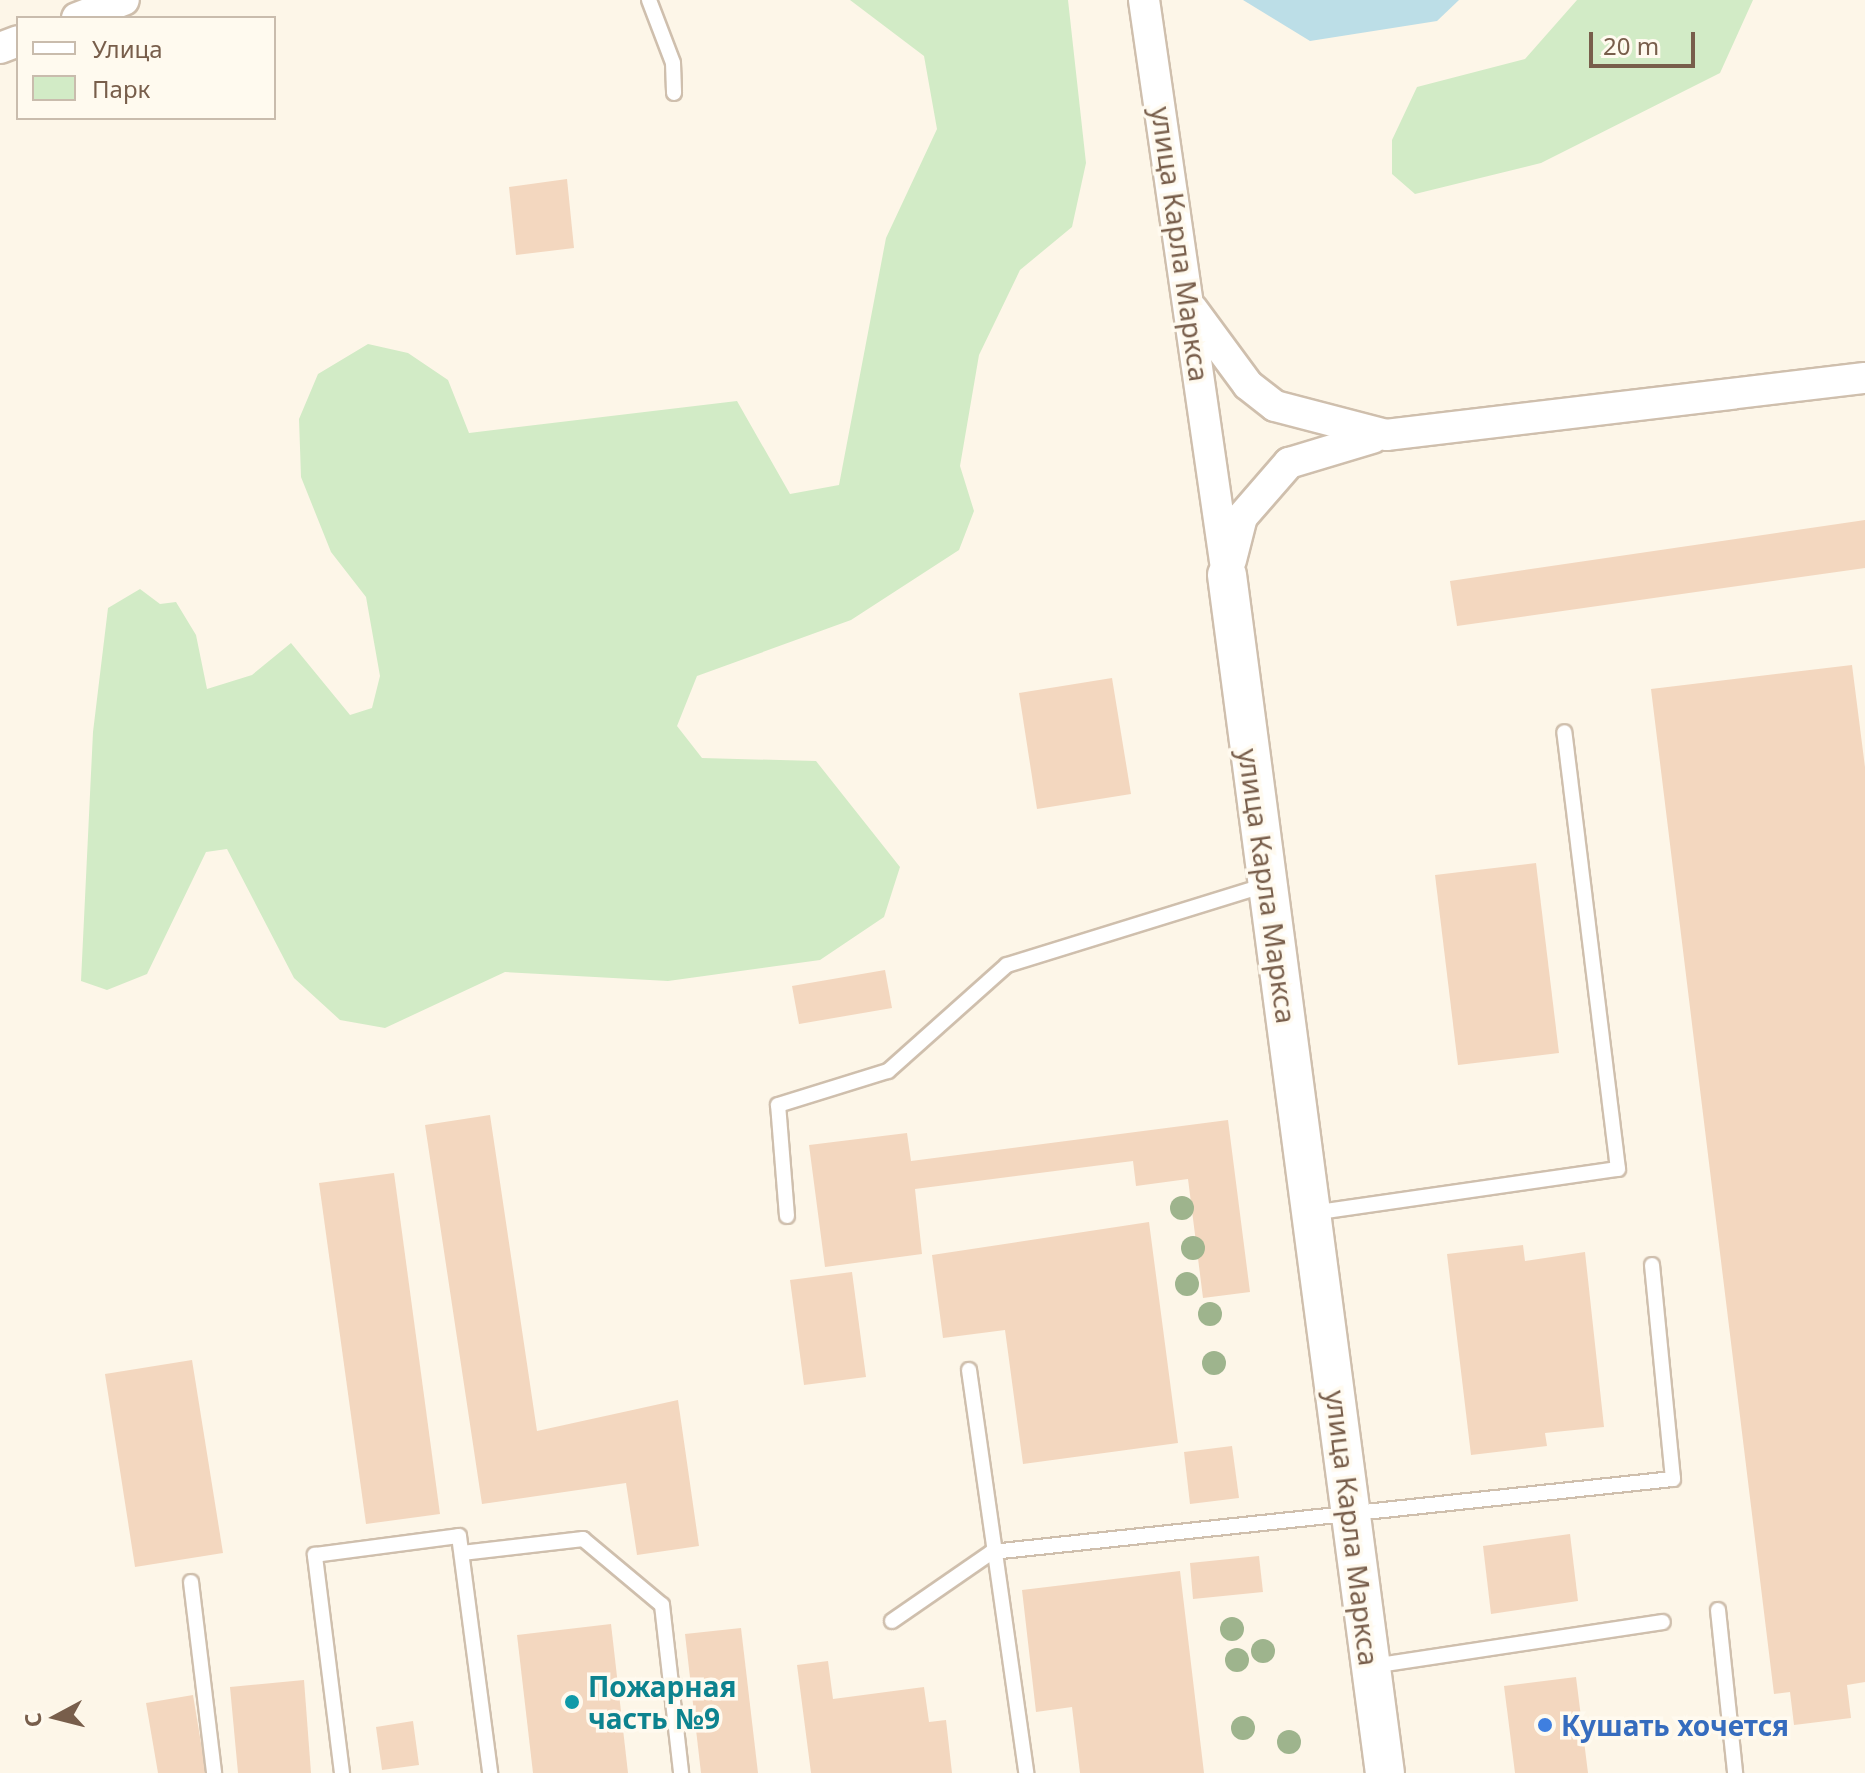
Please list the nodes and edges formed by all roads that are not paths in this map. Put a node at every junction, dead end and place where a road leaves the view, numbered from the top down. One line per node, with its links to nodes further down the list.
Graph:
1 (124, 0): 4 (street)
2 (649, 0): 5 (lane)
3 (1144, 0): 6 (street, улица Карла Маркса)
4 (82, 16)
5 (674, 93)
6 (1192, 309): 8 (street); 9 (street, улица Карла Маркса)
7 (1865, 378): 8 (street)
8 (1386, 435): 9 (street)
9 (1227, 575): 11 (street, улица Карла Маркса)
10 (1564, 732): 12 (lane)
11 (1268, 884): 12 (street, улица Карла Маркса); 13 (lane)
12 (1311, 1213): 16 (street, улица Карла Маркса)
13 (787, 1216)
14 (1652, 1265): 16 (lane)
15 (969, 1370): 17 (lane)
16 (1351, 1513): 17 (lane); 23 (street, улица Карла Маркса)
17 (992, 1552): 21 (lane); 28 (lane)
18 (462, 1553): 25 (lane); 26 (lane); 27 (lane)
19 (191, 1582): 24 (lane)
20 (1718, 1610): 30 (lane)
21 (892, 1621)
22 (1663, 1622): 23 (lane)
23 (1371, 1666): 29 (street, улица Карла Маркса)
24 (214, 1773)
25 (342, 1773)
26 (490, 1773)
27 (681, 1773)
28 (1026, 1773)
29 (1385, 1773)
30 (1735, 1773)

